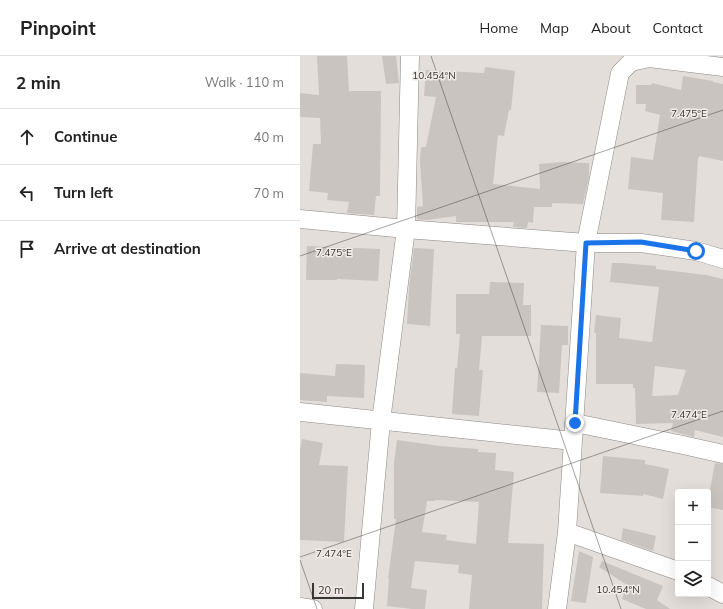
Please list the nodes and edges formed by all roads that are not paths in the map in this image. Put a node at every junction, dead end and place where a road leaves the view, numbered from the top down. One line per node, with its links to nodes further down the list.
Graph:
1 (410, 56): 4 (street)
2 (723, 67): 5 (street)
3 (300, 219): 4 (street)
4 (406, 229): 5 (street); 8 (street)
5 (586, 243): 6 (street); 9 (street)
6 (723, 259)
7 (300, 412): 8 (street)
8 (381, 421): 9 (street); 17 (street)
9 (574, 432): 10 (street); 11 (street)
10 (723, 454)
11 (567, 532): 12 (street); 18 (street)
12 (675, 570)
13 (711, 588): 14 (street)
14 (723, 594)
15 (300, 608): 16 (street)
16 (313, 609)
17 (364, 609)
18 (557, 609)

